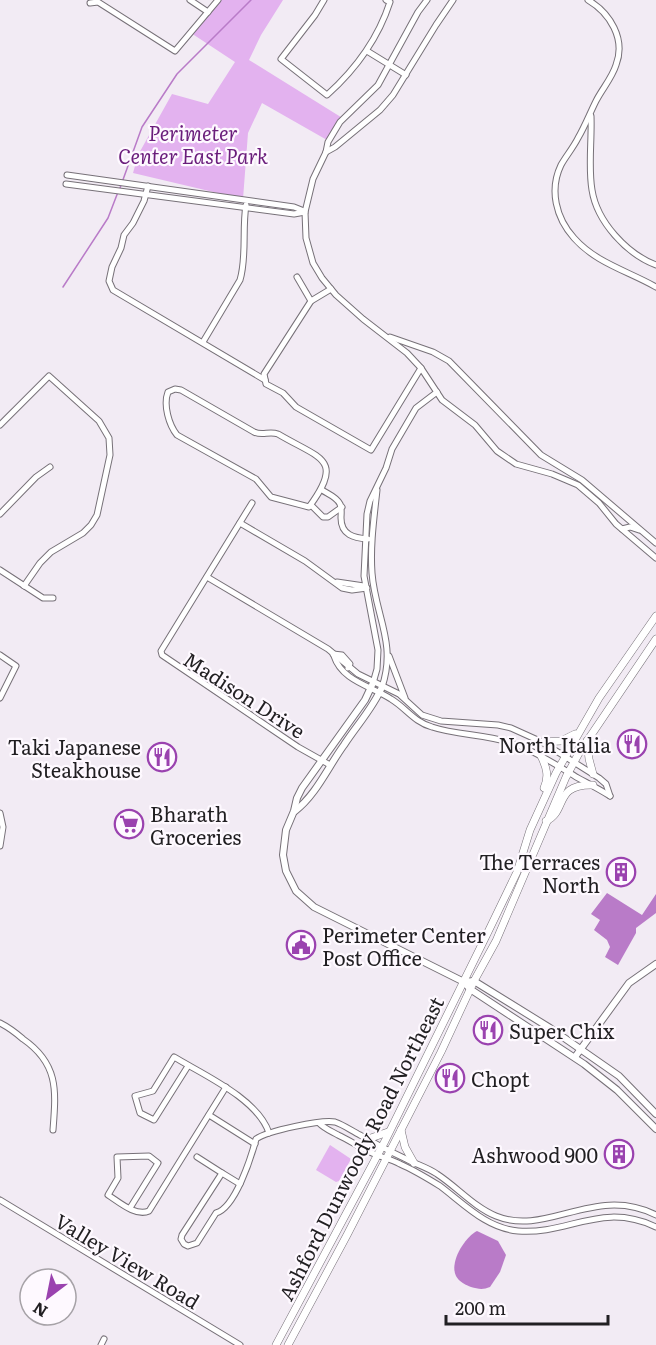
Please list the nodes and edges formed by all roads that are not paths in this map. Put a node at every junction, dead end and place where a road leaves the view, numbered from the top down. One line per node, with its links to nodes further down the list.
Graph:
1 (190, 0): 9 (street)
2 (218, 0): 9 (street)
3 (324, 0): 10 (street)
4 (386, 0): 10 (street)
5 (427, 0): 11 (street)
6 (453, 0): 12 (street)
7 (588, 0): 13 (street)
8 (90, 3): 9 (street)
9 (208, 12)
10 (367, 51): 11 (street)
11 (390, 65): 12 (street); 14 (street)
12 (406, 75): 14 (street)
13 (591, 114): 22 (street); 24 (street)
14 (326, 152): 21 (street)
15 (67, 175): 17 (street)
16 (66, 184): 18 (street)
17 (148, 186): 18 (street); 19 (street)
18 (146, 195): 20 (street); 28 (street)
19 (246, 200): 20 (street); 21 (street)
20 (245, 208): 21 (street); 28 (street)
21 (306, 212): 25 (street)
22 (656, 265)
23 (297, 277): 26 (street)
24 (656, 286)
25 (331, 289): 26 (street); 27 (street)
26 (311, 301): 30 (street)
27 (385, 335): 29 (street); 36 (street)
28 (203, 342): 30 (street)
29 (421, 368): 30 (street); 31 (street)
30 (266, 380)
31 (437, 392): 34 (street); 35 (street)
32 (0, 425): 51 (street)
33 (50, 467): 41 (street)
34 (548, 473): 36 (street); 43 (street)
35 (377, 487): 45 (street); 46 (street)
36 (591, 488): 44 (street)
37 (322, 490): 39 (street); 39 (street); 40 (street)
38 (252, 503): 42 (street, Madison Drive)
39 (311, 504): 40 (street)
40 (342, 507): 45 (street)
41 (0, 514)
42 (240, 523): 50 (street, Madison Drive); 52 (street)
43 (622, 529): 44 (street); 48 (street)
44 (646, 534): 47 (street)
45 (364, 538): 46 (street); 52 (street)
46 (372, 539): 53 (street)
47 (656, 543)
48 (656, 558)
49 (0, 570): 51 (street)
50 (207, 577): 58 (street); 69 (street, Madison Drive)
51 (24, 586): 54 (street)
52 (366, 587): 53 (street); 60 (street)
53 (374, 587): 57 (street)
54 (53, 598)
55 (656, 616): 64 (main road, Ashford Dunwoody Road Northeast)
56 (656, 639): 65 (main road, Ashford Dunwoody Road Northeast)
57 (388, 652): 61 (street); 63 (street)
58 (333, 654): 60 (street); 60 (street)
59 (0, 656): 62 (street)
60 (372, 686): 61 (street); 69 (street)
61 (381, 690): 63 (street); 67 (street); 71 (street)
62 (0, 698)
63 (407, 702): 66 (street)
64 (579, 730): 66 (main road); 68 (main road, Ashford Dunwoody Road Northeast)
65 (588, 741): 70 (main road, Ashford Dunwoody Road Northeast); 74 (main road)
66 (542, 742): 68 (street)
67 (541, 756): 72 (street); 80 (main road)
68 (565, 756): 70 (street); 72 (main road, Ashford Dunwoody Road Northeast)
69 (321, 760): 71 (street, Madison Drive); 76 (street)
70 (574, 762): 73 (main road, Ashford Dunwoody Road Northeast); 74 (street)
71 (330, 765): 76 (street)
72 (559, 766): 73 (street); 80 (main road, Ashford Dunwoody Road Northeast)
73 (568, 772): 75 (street); 78 (main road, Ashford Dunwoody Road Northeast)
74 (593, 774): 75 (street)
75 (593, 785): 78 (main road)
76 (294, 812): 83 (street)
77 (0, 813): 79 (street)
78 (546, 821): 82 (main road, Ashford Dunwoody Road Northeast)
79 (0, 846)
80 (524, 853): 83 (main road, Ashford Dunwoody Road Northeast)
81 (656, 964): 86 (street)
82 (474, 981): 83 (street); 84 (main road, Ashford Dunwoody Road Northeast); 86 (street)
83 (464, 982): 84 (street); 96 (main road, Ashford Dunwoody Road Northeast)
84 (470, 990): 87 (street); 95 (main road, Ashford Dunwoody Road Northeast)
85 (0, 1023): 94 (street)
86 (581, 1049): 87 (street); 90 (street)
87 (575, 1057): 93 (street)
88 (188, 1066): 88 (street); 89 (street)
89 (226, 1087): 91 (street); 97 (street)
90 (656, 1114)
91 (209, 1115): 99 (street); 108 (street)
92 (319, 1123): 97 (street); 98 (street); 101 (street)
93 (656, 1129)
94 (53, 1130)
95 (401, 1130): 102 (main road, Ashford Dunwoody Road Northeast); 104 (main road)
96 (390, 1131): 98 (main road); 100 (main road, Ashford Dunwoody Road Northeast)
97 (269, 1133): 99 (street)
98 (368, 1139): 100 (street)
99 (255, 1144): 106 (street)
100 (382, 1147): 101 (main road, Ashford Dunwoody Road Northeast); 102 (street)
101 (378, 1155): 102 (street); 112 (main road, Ashford Dunwoody Road Northeast)
102 (388, 1155): 104 (street); 110 (street); 113 (main road, Ashford Dunwoody Road Northeast)
103 (196, 1157): 105 (street)
104 (414, 1163): 109 (street)
105 (222, 1173): 106 (street); 106 (street)
106 (240, 1184)
107 (0, 1200): 111 (street, Valley View Road)
108 (130, 1208): 108 (street)
109 (656, 1215)
110 (656, 1227)
111 (240, 1345)
112 (276, 1345)
113 (288, 1345)

